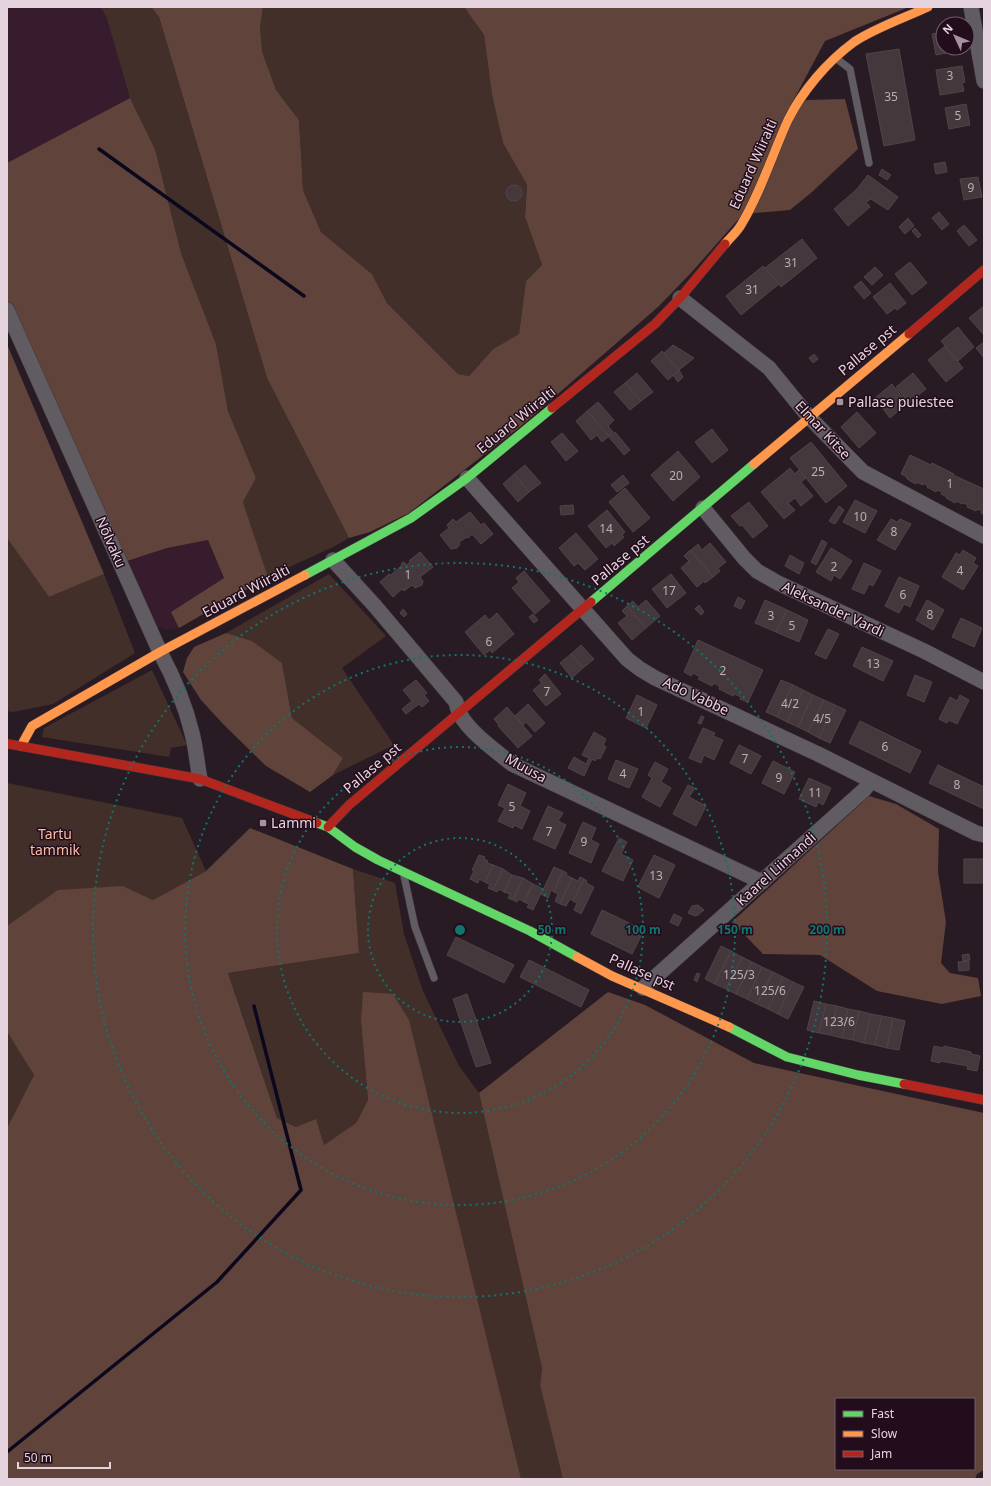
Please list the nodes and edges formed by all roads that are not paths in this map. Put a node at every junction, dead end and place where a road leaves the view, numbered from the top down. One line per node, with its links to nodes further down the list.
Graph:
1 (928, 7): 3 (street, Eduard Wiiralti)
2 (971, 7): 4 (street)
3 (835, 58): 5 (lane); 7 (street, Eduard Wiiralti)
4 (984, 81)
5 (869, 163)
6 (984, 270): 9 (street, Pallase pst)
7 (680, 298): 9 (street, Elmar Kitse); 10 (street, Eduard Wiiralti)
8 (7, 310): 15 (street, Nõlvaku)
9 (809, 417): 11 (street, Pallase pst); 12 (street, Elmar Kitse)
10 (467, 478): 13 (street, Eduard Wiiralti); 14 (street, Ado Vabbe)
11 (703, 508): 14 (street, Pallase pst); 16 (street, Aleksander Vardi)
12 (984, 536)
13 (333, 560): 15 (street, Eduard Wiiralti); 17 (street, Muusa)
14 (583, 610): 17 (street, Pallase pst); 21 (street, Ado Vabbe)
15 (160, 652): 19 (street, Eduard Wiiralti); 20 (street, Nõlvaku)
16 (984, 682)
17 (460, 714): 22 (street, Pallase pst); 25 (street, Muusa)
18 (7, 743): 19 (street)
19 (21, 746): 20 (street)
20 (200, 779): 22 (street)
21 (871, 781): 23 (street, Ado Vabbe); 25 (street, Kaarel Liimandi)
22 (328, 827): 24 (street, Pallase pst)
23 (984, 835)
24 (403, 872): 26 (lane); 27 (street, Pallase pst)
25 (762, 882): 27 (street, Kaarel Liimandi)
26 (434, 978)
27 (643, 988): 28 (street, Pallase pst)
28 (984, 1100)

